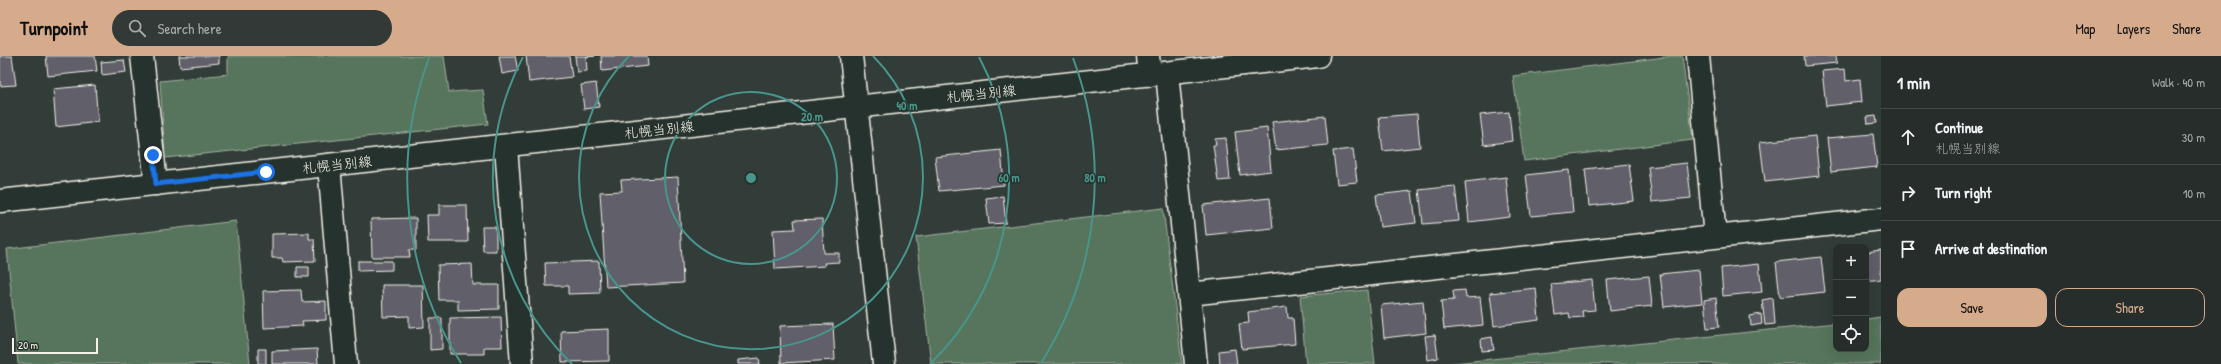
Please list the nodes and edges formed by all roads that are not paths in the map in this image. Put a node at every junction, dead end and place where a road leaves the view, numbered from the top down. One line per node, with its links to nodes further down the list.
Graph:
1 (142, 56): 9 (street)
2 (851, 56): 6 (street)
3 (1318, 56): 5 (street, 札幌当別線)
4 (1698, 56): 12 (street)
5 (1155, 68): 6 (street, 札幌当別線); 13 (street)
6 (856, 107): 7 (street, 札幌当別線); 16 (street)
7 (506, 146): 8 (street, 札幌当別線); 15 (street)
8 (329, 165): 9 (street, 札幌当別線); 14 (street)
9 (156, 184): 10 (street, 札幌当別線)
10 (0, 201)
11 (1881, 219): 12 (street)
12 (1715, 237): 13 (street)
13 (1189, 294): 17 (street)
14 (346, 364)
15 (522, 364)
16 (884, 364)
17 (1196, 364)

